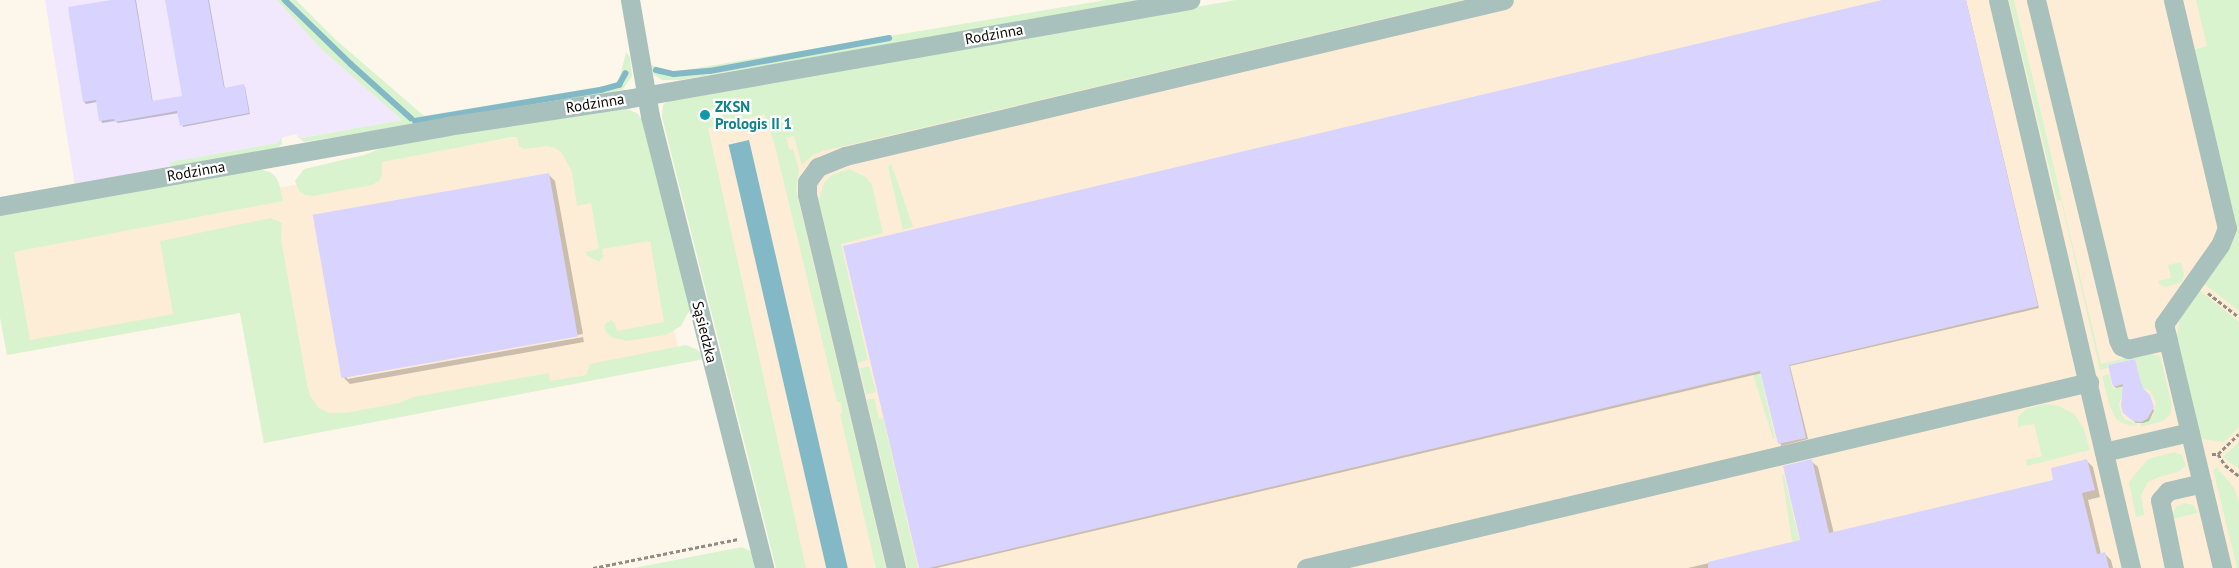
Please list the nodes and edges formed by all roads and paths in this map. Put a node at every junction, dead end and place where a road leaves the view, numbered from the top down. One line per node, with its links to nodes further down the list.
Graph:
1 (630, 0): 7 (street, Sąsiedzka)
2 (1190, 0): 7 (street, Rodzinna)
3 (1504, 0): 23 (street)
4 (1998, 0): 12 (street)
5 (2036, 0): 11 (street)
6 (2173, 0): 9 (street)
7 (646, 95): 8 (street, Rodzinna); 20 (street, Sąsiedzka)
8 (0, 206)
9 (2194, 282): 10 (path); 11 (street)
10 (2239, 317)
11 (2168, 340): 13 (street)
12 (2089, 382): 15 (street); 24 (street)
13 (2190, 432): 15 (street); 19 (street)
14 (2239, 434): 16 (path)
15 (2104, 452): 25 (street)
16 (2218, 454): 17 (path); 18 (path)
17 (2207, 455)
18 (2239, 476)
19 (2202, 483): 26 (street); 27 (street)
20 (756, 535): 21 (path); 22 (street, Sąsiedzka)
21 (593, 568)
22 (764, 568)
23 (896, 568)
24 (1306, 568)
25 (2131, 568)
26 (2174, 568)
27 (2222, 568)

